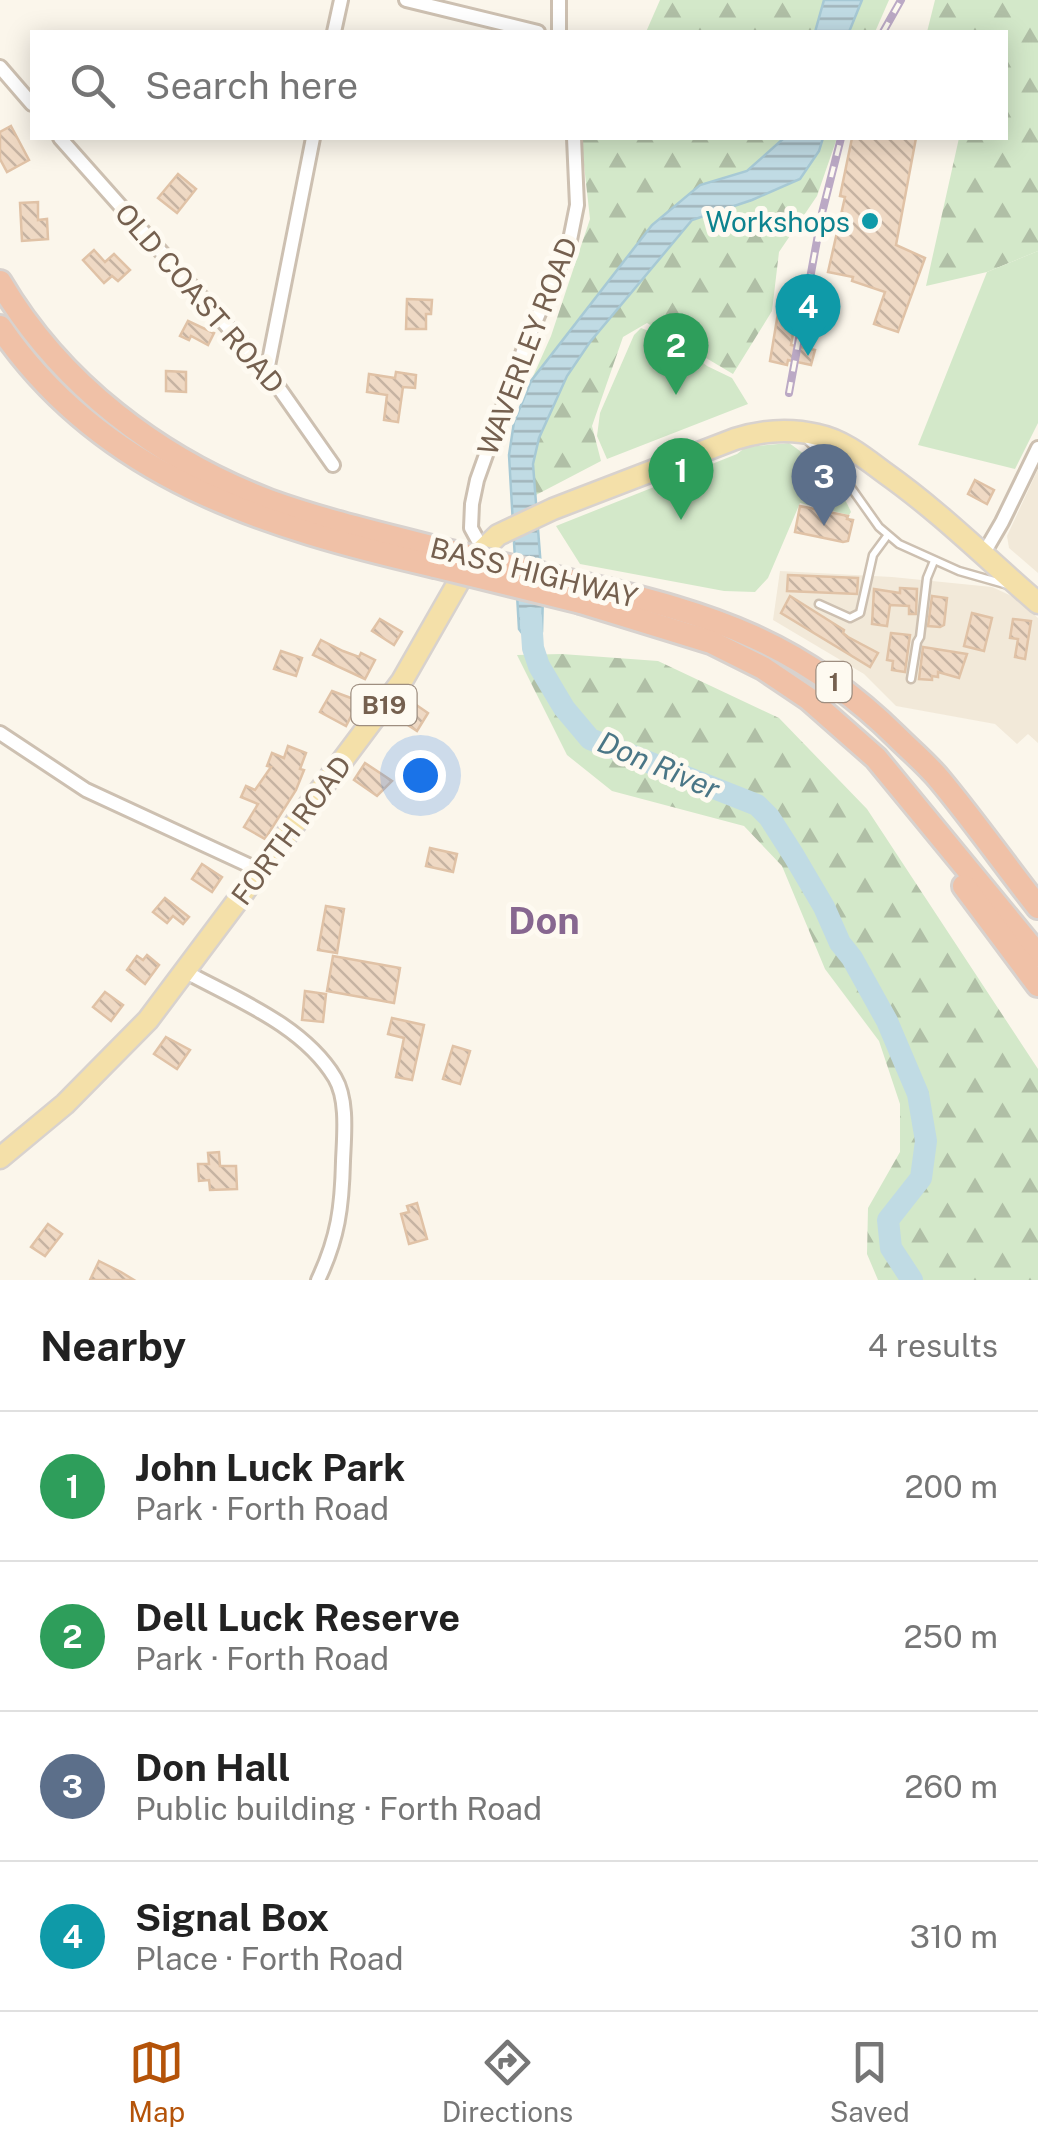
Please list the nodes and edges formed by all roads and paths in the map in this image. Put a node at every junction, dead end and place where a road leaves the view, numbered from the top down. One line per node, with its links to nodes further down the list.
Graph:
1 (340, 0): 4 (street)
2 (406, 0): 5 (street)
3 (559, 0): 6 (street)
4 (334, 30)
5 (530, 30)
6 (559, 30)
7 (0, 67): 8 (street)
8 (30, 102)
9 (62, 140): 14 (street, OLD COAST ROAD)
10 (313, 140): 14 (street)
11 (574, 140): 19 (street, WAVERLEY ROAD)
12 (0, 282): 21 (highway, BASS HIGHWAY / 1)
13 (0, 327): 21 (highway, BASS HIGHWAY / 1)
14 (267, 371): 17 (street, OLD COAST ROAD)
15 (796, 431): 18 (lane); 19 (main road, FORTH ROAD / B19); 20 (main road, FORTH ROAD / B19)
16 (1038, 448): 20 (street)
17 (333, 465)
18 (887, 536): 22 (lane); 25 (lane)
19 (491, 543): 29 (main road, FORTH ROAD / B19)
20 (984, 552): 24 (main road, FORTH ROAD / B19)
21 (437, 558): 23 (highway, BASS HIGHWAY / 1, bridge)
22 (934, 560): 24 (lane); 26 (lane)
23 (583, 593): 28 (highway, BASS HIGHWAY / 1); 30 (highway, BASS HIGHWAY / 1)
24 (1030, 596)
25 (818, 604)
26 (911, 680)
27 (0, 733): 29 (street)
28 (890, 775): 31 (highway, BASS HIGHWAY / 1); 33 (highway)
29 (261, 871): 32 (main road, FORTH ROAD / B19)
30 (1038, 906)
31 (1038, 955)
32 (186, 972): 34 (main road, FORTH ROAD / B19); 35 (street)
33 (1038, 984)
34 (0, 1158)
35 (318, 1280)

